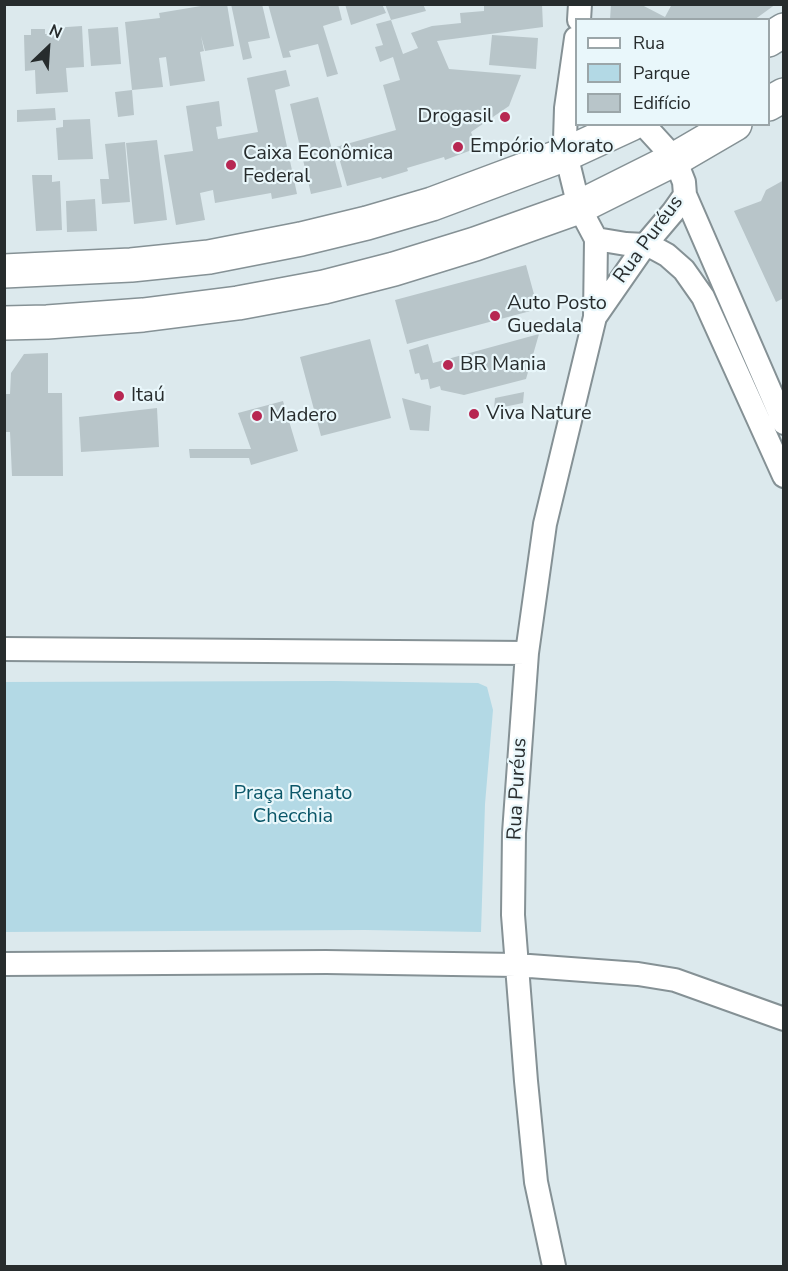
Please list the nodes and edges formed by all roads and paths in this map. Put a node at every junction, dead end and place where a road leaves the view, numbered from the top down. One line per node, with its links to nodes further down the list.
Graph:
1 (783, 30): 2 (highway)
2 (770, 39)
3 (575, 45): 9 (street, Rua Puréus)
4 (783, 95): 5 (highway)
5 (770, 103)
6 (626, 126): 9 (highway)
7 (646, 126): 10 (street)
8 (732, 126): 10 (highway)
9 (566, 154): 12 (street, Rua Puréus); 15 (highway)
10 (675, 159): 11 (street, Rua Puréus); 12 (highway)
11 (685, 195): 14 (street, Rua Puréus); 18 (street)
12 (579, 207): 13 (street, Rua Puréus); 17 (highway)
13 (596, 238): 14 (street); 16 (street, Rua Puréus)
14 (645, 245): 16 (street, Rua Puréus); 19 (street)
15 (4, 271)
16 (595, 317): 21 (street, Rua Puréus)
17 (4, 323)
18 (783, 423)
19 (783, 476)
20 (4, 649): 21 (street)
21 (527, 653): 23 (street, Rua Puréus)
22 (4, 964): 23 (street)
23 (516, 965): 24 (street); 25 (street, Rua Puréus)
24 (783, 1019)
25 (554, 1266)

